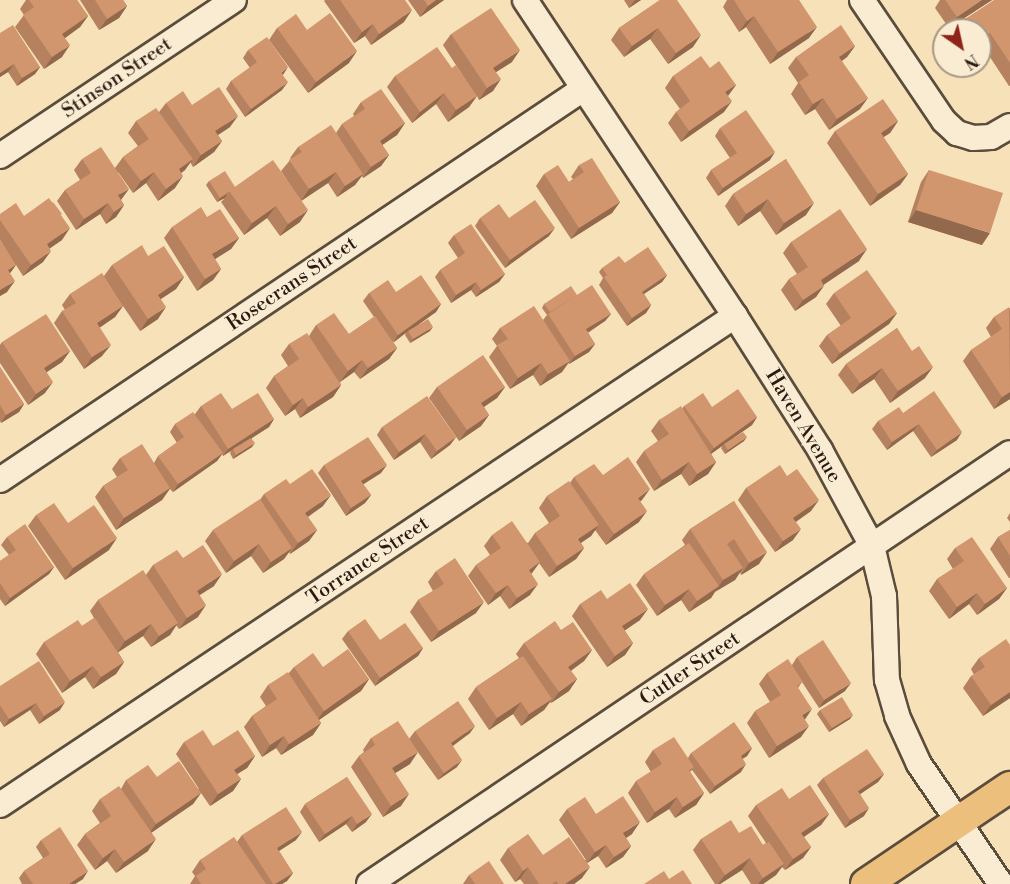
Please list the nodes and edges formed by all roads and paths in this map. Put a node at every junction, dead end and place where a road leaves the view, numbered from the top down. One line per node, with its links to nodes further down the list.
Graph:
1 (234, 0): 6 (street, Stinson Street)
2 (525, 0): 4 (street, Haven Avenue)
3 (862, 0): 5 (street)
4 (583, 89): 7 (street, Haven Avenue); 9 (street, Rosecrans Street)
5 (1010, 126)
6 (0, 156)
7 (735, 316): 10 (street, Haven Avenue); 12 (street, Torrance Street)
8 (1010, 453): 10 (street, Cutler Street)
9 (0, 480)
10 (872, 546): 13 (street, Haven Avenue); 14 (street, Cutler Street)
11 (1010, 787): 13 (main road)
12 (0, 805)
13 (958, 821): 15 (main road); 16 (street, Haven Avenue)
14 (369, 884)
15 (866, 884)
16 (1001, 884)

